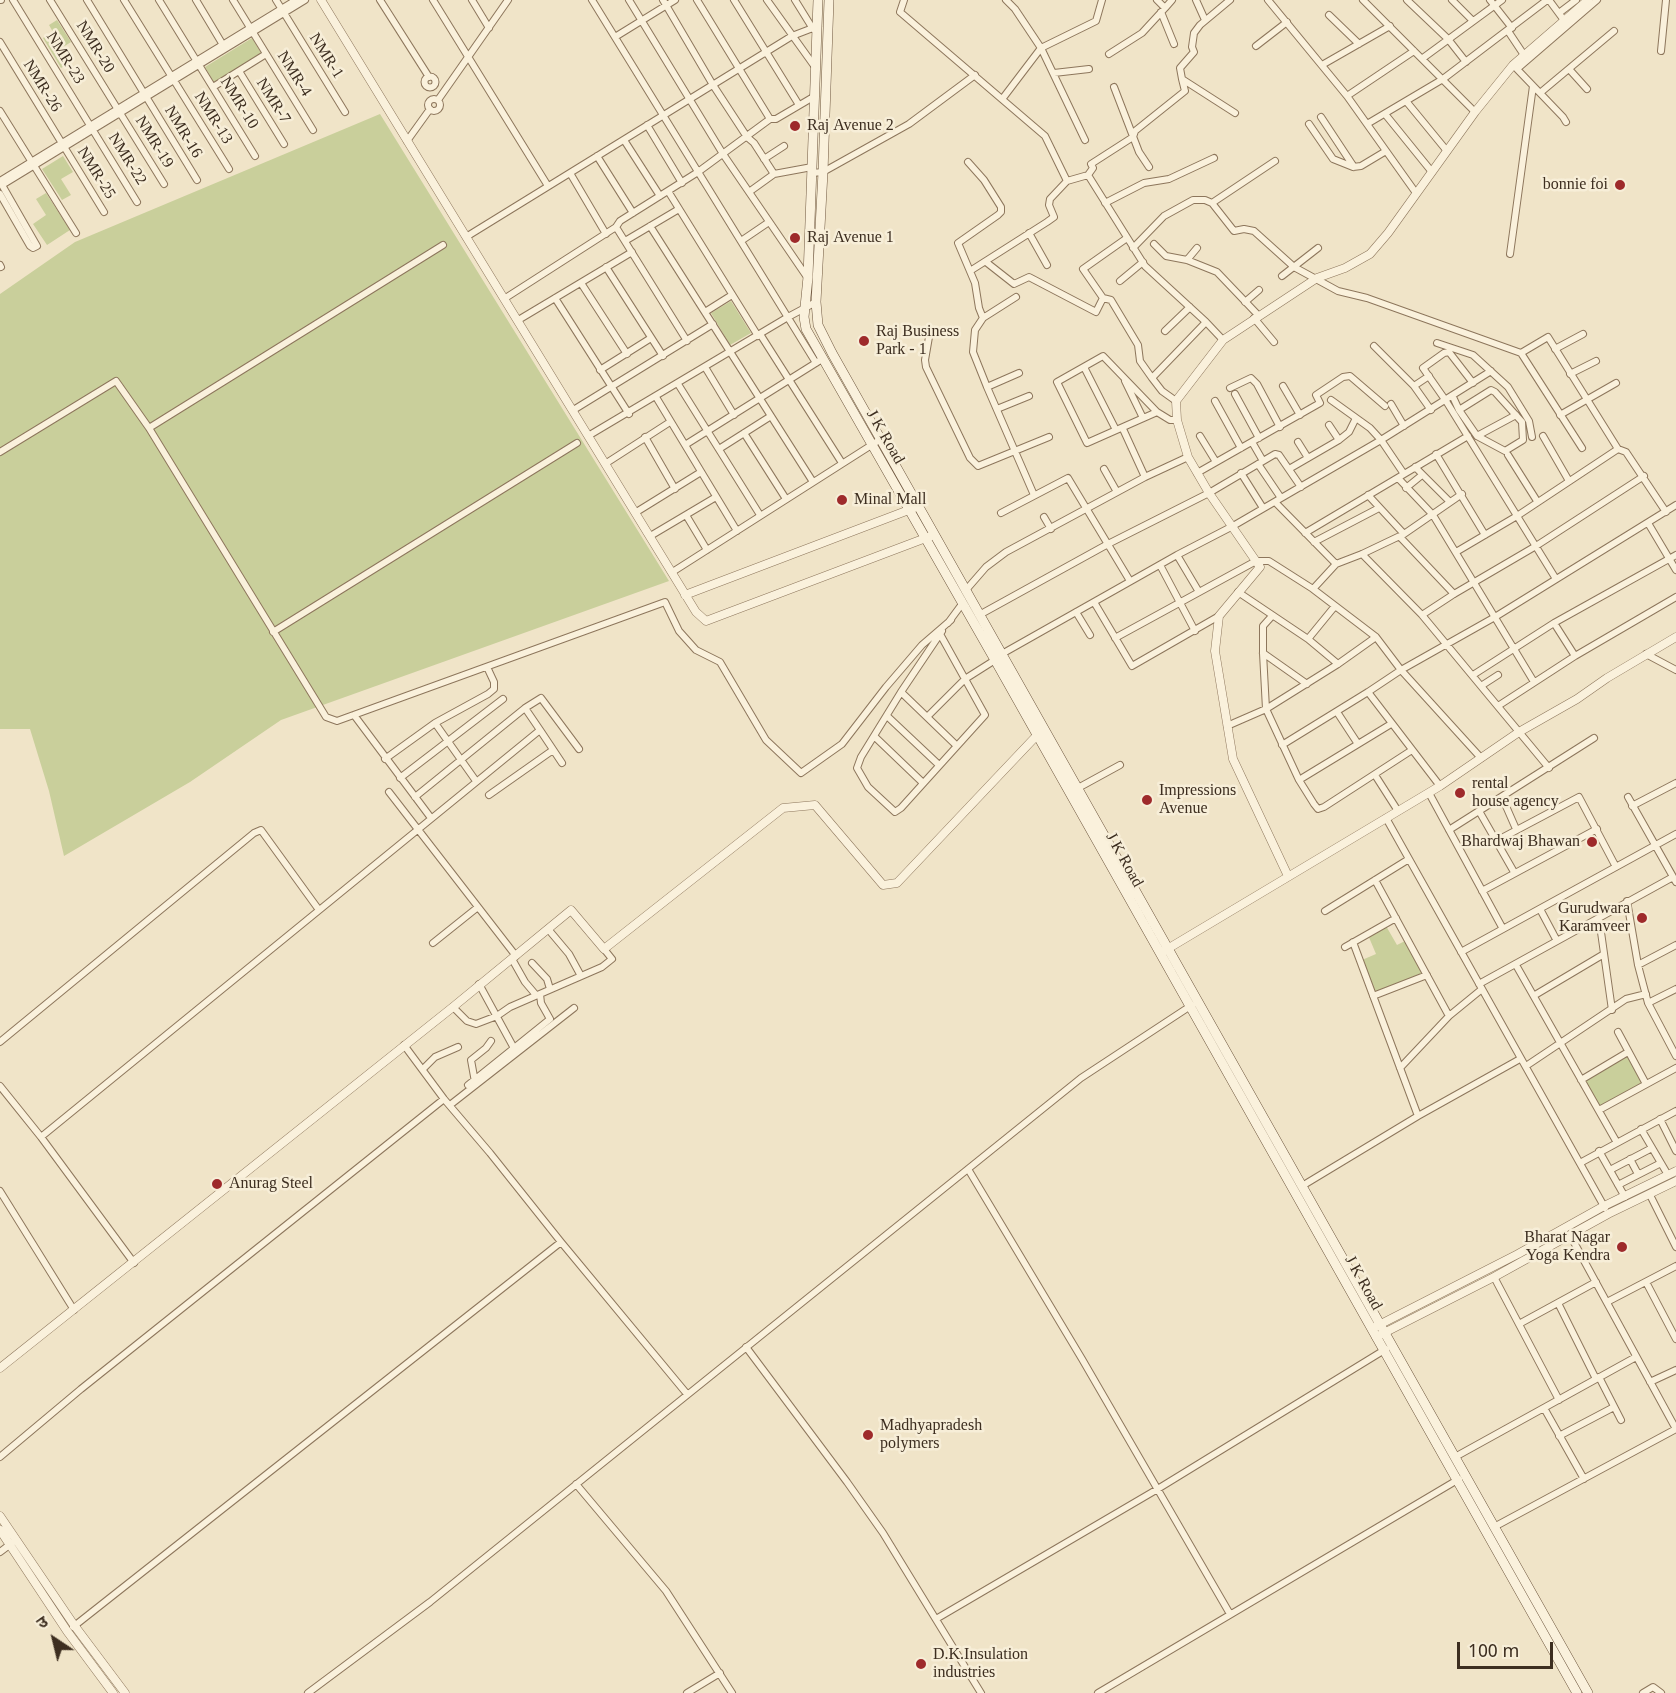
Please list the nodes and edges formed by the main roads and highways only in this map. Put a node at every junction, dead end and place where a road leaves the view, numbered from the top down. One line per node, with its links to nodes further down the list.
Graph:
1 (818, 0): 3 (main road, J K Road)
2 (829, 0): 3 (main road, J K Road)
3 (819, 31): 4 (main road, J K Road); 5 (main road, J K Road)
4 (818, 322): 5 (main road); 6 (main road, J K Road)
5 (806, 325): 6 (main road, J K Road)
6 (877, 442): 7 (main road, J K Road)
7 (930, 536): 8 (main road, J K Road); 8 (main road, J K Road)
8 (997, 657): 9 (main road, J K Road); 9 (main road, J K Road)
9 (1164, 951): 10 (main road, J K Road)
10 (1388, 1348): 11 (main road, J K Road); 11 (main road, J K Road)
11 (1461, 1478): 12 (main road, J K Road); 13 (main road, J K Road)
12 (1577, 1693)
13 (1588, 1693)

